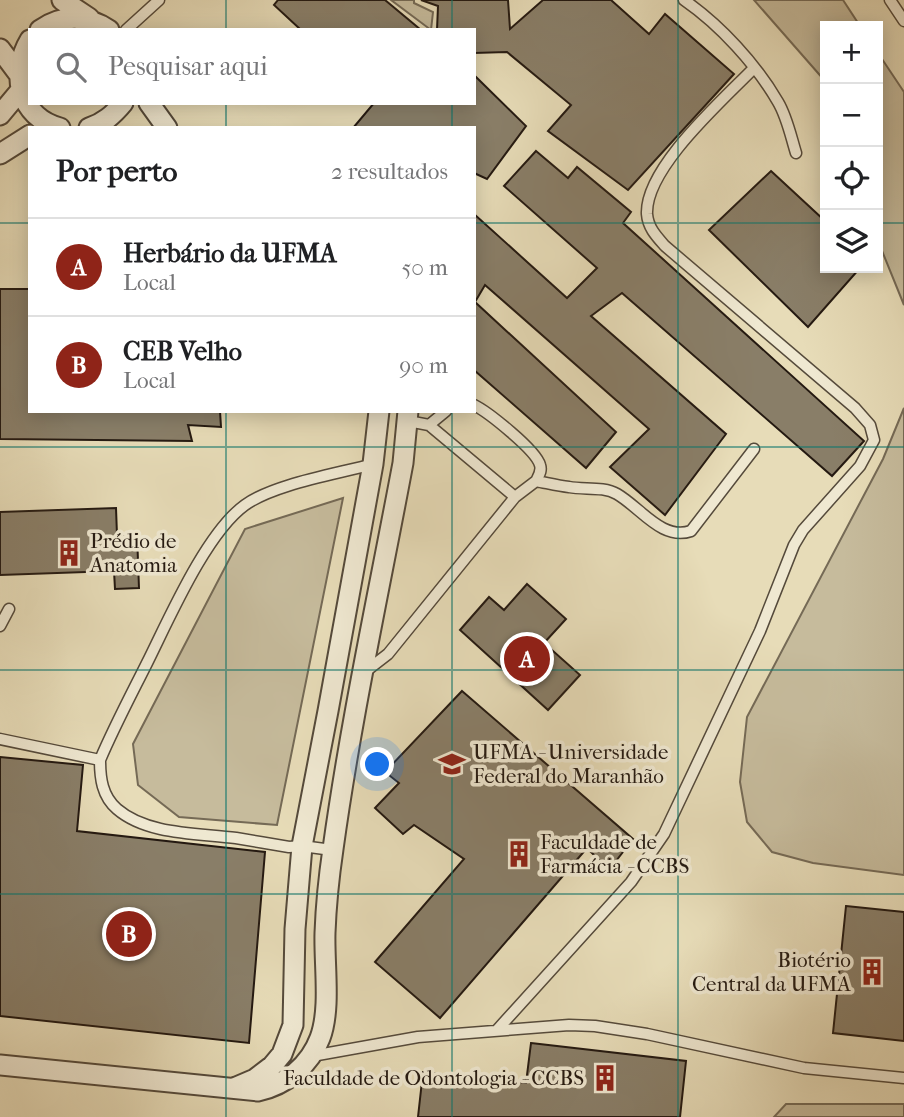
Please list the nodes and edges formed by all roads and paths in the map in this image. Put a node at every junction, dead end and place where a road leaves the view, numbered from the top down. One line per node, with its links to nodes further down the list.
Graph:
1 (62, 0): 6 (street)
2 (159, 0): 8 (lane)
3 (684, 0): 11 (lane)
4 (890, 0): 5 (lane)
5 (904, 21)
6 (101, 25): 7 (street)
7 (43, 28)
8 (128, 28)
9 (28, 44): 12 (street)
10 (0, 49): 12 (street)
11 (754, 68): 20 (lane); 38 (lane)
12 (19, 82): 15 (street); 16 (street)
13 (120, 105): 17 (street)
14 (150, 105): 18 (street)
15 (0, 115)
16 (52, 126)
17 (94, 126)
18 (166, 126)
19 (28, 136): 21 (street)
20 (796, 153)
21 (0, 155)
22 (476, 407): 29 (lane)
23 (379, 413): 28 (street)
24 (444, 413): 26 (lane)
25 (408, 416): 26 (lane); 33 (street)
26 (429, 425): 30 (lane)
27 (754, 449): 29 (lane)
28 (373, 464): 35 (lane); 36 (street)
29 (536, 481): 30 (lane)
30 (515, 497): 33 (lane)
31 (9, 608): 32 (lane)
32 (0, 626)
33 (363, 673): 37 (street)
34 (0, 739): 35 (lane)
35 (100, 760): 36 (lane)
36 (302, 846): 37 (lane); 42 (street)
37 (332, 850): 39 (street)
38 (497, 1030): 39 (lane); 41 (lane)
39 (311, 1056): 42 (street)
40 (0, 1065): 42 (street)
41 (904, 1078)
42 (233, 1089)

